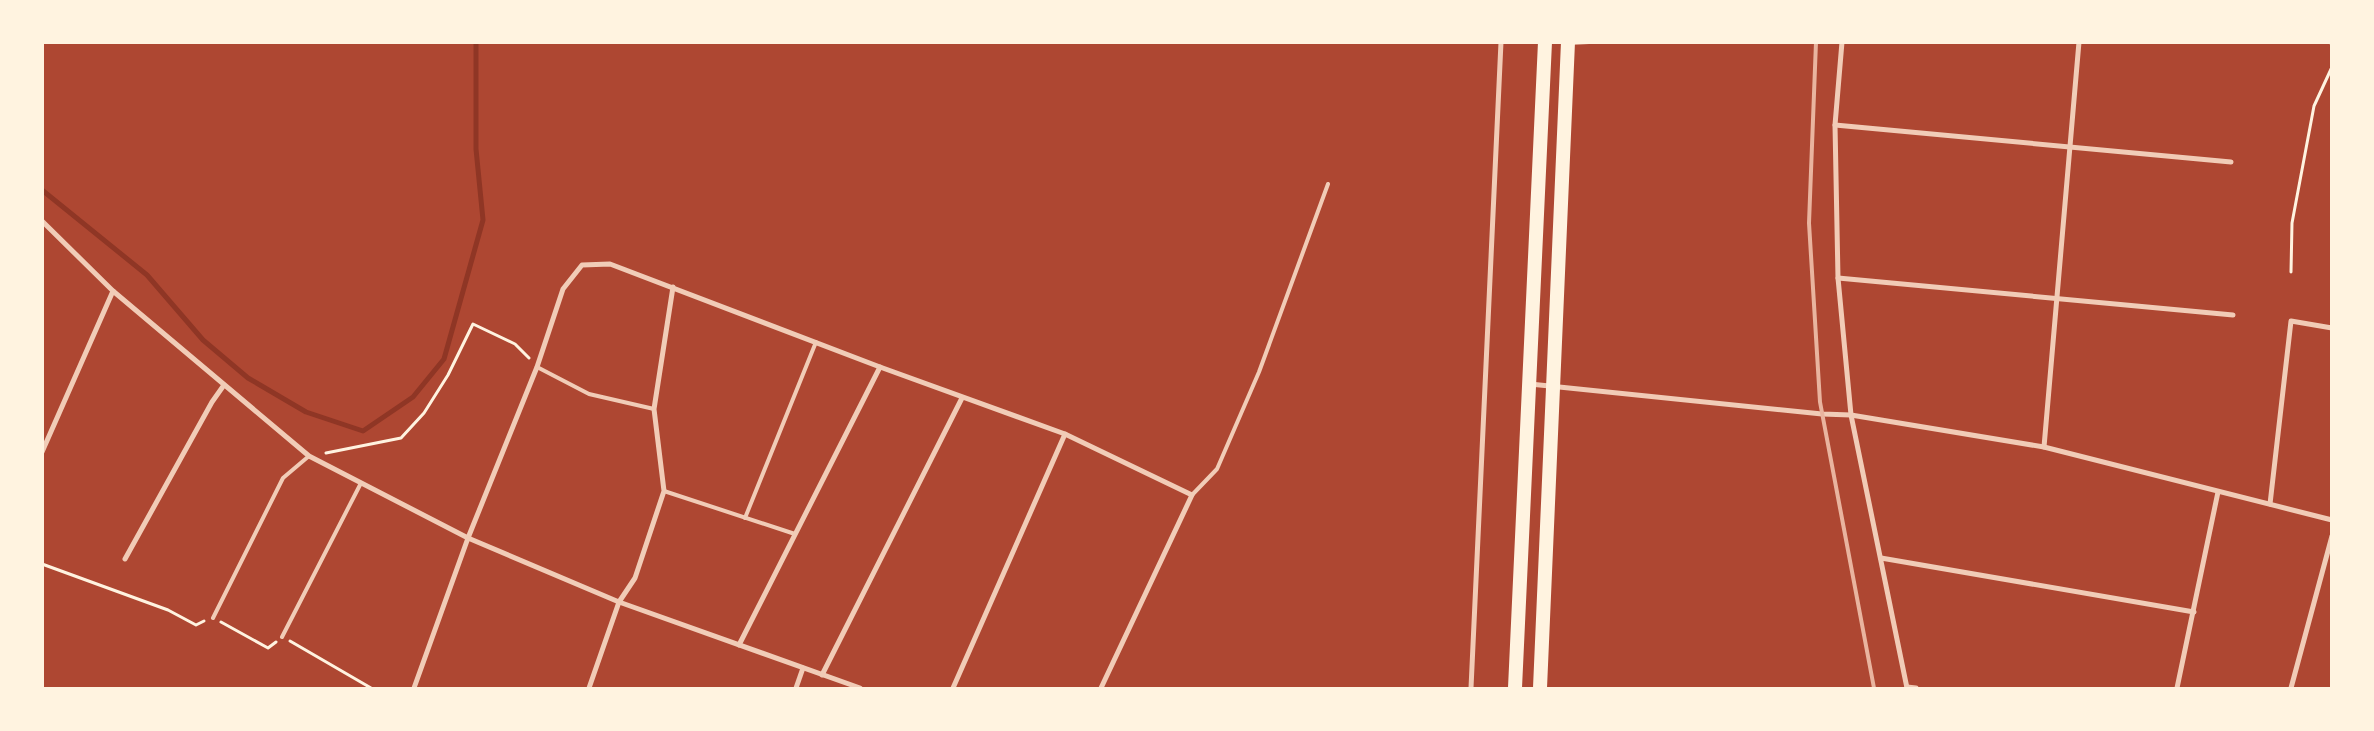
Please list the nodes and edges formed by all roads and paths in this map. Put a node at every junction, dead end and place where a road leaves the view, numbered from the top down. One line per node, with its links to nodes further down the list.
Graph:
1 (1501, 42): 60 (street)
2 (1545, 42): 23 (highway)
3 (1589, 42): 6 (lane)
4 (1842, 42): 8 (street)
5 (2079, 42): 9 (street)
6 (1568, 43): 25 (highway)
7 (2332, 67): 13 (path)
8 (1835, 125): 9 (street); 14 (street)
9 (2071, 149): 10 (street); 17 (street)
10 (2232, 162)
11 (1328, 184): 36 (lane)
12 (42, 221): 16 (street)
13 (2291, 272)
14 (1838, 278): 17 (street); 28 (street)
15 (673, 287): 20 (street); 21 (street); 27 (street)
16 (113, 291): 24 (street); 31 (street)
17 (2056, 298): 18 (street); 30 (street)
18 (2233, 315)
19 (2332, 328): 37 (street)
20 (816, 342): 22 (street); 38 (lane)
21 (537, 367): 27 (lane); 32 (path); 42 (street)
22 (880, 367): 26 (street); 40 (street)
23 (1529, 384): 25 (street); 61 (highway)
24 (224, 385): 32 (street); 44 (street)
25 (1553, 388): 28 (street); 62 (highway)
26 (962, 398): 29 (street); 52 (street)
27 (654, 409): 34 (street)
28 (1851, 415): 30 (street); 43 (street)
29 (1065, 434): 36 (street); 58 (street)
30 (2044, 447): 35 (street)
31 (42, 452)
32 (308, 456): 33 (street); 48 (lane)
33 (361, 483): 42 (street); 49 (lane)
34 (664, 491): 38 (lane); 46 (street)
35 (2218, 492): 37 (street); 47 (street)
36 (1192, 495): 59 (street)
37 (2270, 504): 39 (street)
38 (745, 518): 40 (lane)
39 (2332, 520)
40 (795, 534): 50 (street)
41 (2332, 536): 66 (street)
42 (468, 538): 46 (street); 54 (street)
43 (1882, 558): 47 (street); 63 (street)
44 (125, 559)
45 (42, 564): 48 (path)
46 (619, 602): 50 (street); 55 (street)
47 (2194, 612): 65 (street)
48 (213, 618): 49 (path)
49 (282, 637): 53 (path)
50 (739, 645): 51 (street)
51 (803, 668): 52 (street); 56 (street)
52 (822, 675): 57 (street)
53 (371, 688)
54 (414, 688)
55 (589, 688)
56 (796, 688)
57 (860, 688)
58 (953, 688)
59 (1101, 688)
60 (1471, 688)
61 (1515, 688)
62 (1540, 688)
63 (1907, 688): 64 (street)
64 (1916, 688)
65 (2177, 688)
66 (2291, 688)

